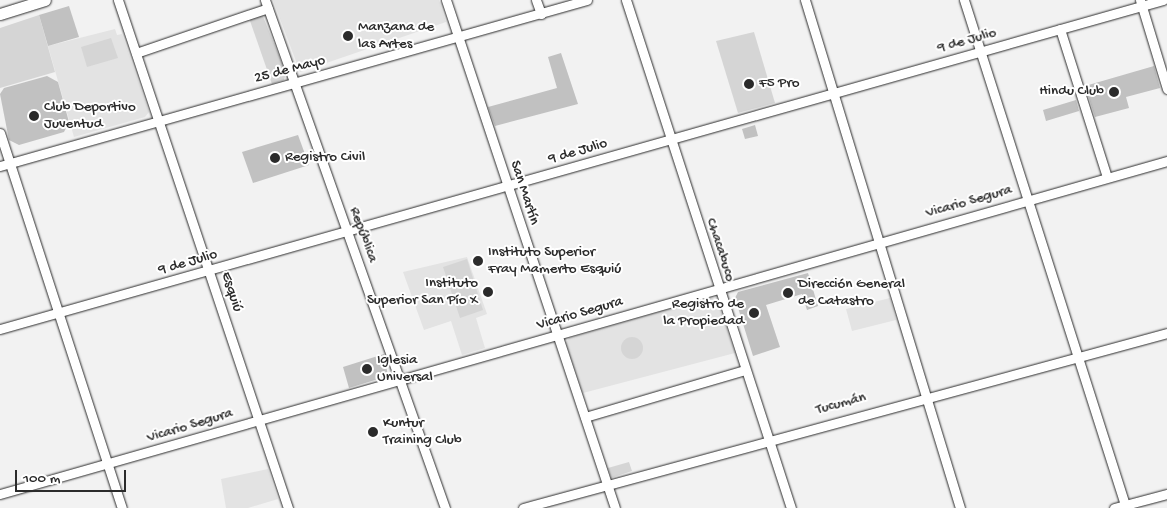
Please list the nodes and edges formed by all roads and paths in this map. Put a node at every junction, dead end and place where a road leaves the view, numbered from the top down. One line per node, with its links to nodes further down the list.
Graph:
1 (45, 0): 12 (main road)
2 (118, 0): 16 (street, Esquiú)
3 (446, 0): 15 (street, San Martín)
4 (536, 0): 13 (street)
5 (587, 0): 13 (street, 25 de Mayo)
6 (626, 0): 23 (street, Chacabuco)
7 (805, 0): 20 (street)
8 (964, 0): 17 (street)
9 (1163, 0): 10 (street, 9 de Julio)
10 (1140, 3): 14 (street, 9 de Julio); 19 (street)
11 (266, 4): 16 (street); 18 (street, República)
12 (0, 14)
13 (540, 14): 15 (street, 25 de Mayo)
14 (1060, 29): 17 (street, 9 de Julio); 26 (street)
15 (459, 37): 18 (street, 25 de Mayo); 27 (street, San Martín)
16 (136, 52): 21 (street, Esquiú)
17 (980, 52): 20 (street, 9 de Julio); 28 (street)
18 (294, 83): 21 (street, 25 de Mayo); 29 (street, República)
19 (1167, 89)
20 (834, 93): 23 (street, 9 de Julio); 30 (street)
21 (159, 121): 25 (street, 25 de Mayo); 31 (street, Esquiú)
22 (0, 133): 25 (street)
23 (670, 140): 27 (street, 9 de Julio); 32 (street, Chacabuco)
24 (1167, 161): 26 (street, Vicario Segura)
25 (4, 165): 33 (street)
26 (1107, 177): 28 (street, Vicario Segura)
27 (508, 186): 29 (street, 9 de Julio); 36 (street, San Martín)
28 (1028, 199): 30 (street, Vicario Segura); 37 (street)
29 (346, 231): 31 (street, 9 de Julio); 39 (street, República)
30 (881, 242): 32 (street, Vicario Segura); 40 (street)
31 (210, 271): 33 (street, 9 de Julio); 42 (street, Esquiú)
32 (718, 289): 36 (street, Vicario Segura); 38 (street, Chacabuco)
33 (59, 313): 34 (street, 9 de Julio); 44 (street)
34 (0, 329)
35 (1167, 333): 37 (street, Tucumán)
36 (556, 335): 39 (street, Vicario Segura); 41 (street, San Martín)
37 (1076, 357): 40 (street, Tucumán); 48 (street)
38 (745, 370): 41 (street); 43 (street, Chacabuco)
39 (399, 379): 42 (street, Vicario Segura); 51 (street, República)
40 (926, 396): 43 (street, Tucumán); 55 (street)
41 (585, 418): 45 (street, San Martín)
42 (258, 420): 44 (street, Vicario Segura); 50 (street, Esquiú)
43 (768, 438): 45 (street, Tucumán); 54 (street, Chacabuco)
44 (108, 465): 46 (street, Vicario Segura); 49 (street)
45 (608, 484): 52 (street, Tucumán); 53 (street, San Martín)
46 (0, 494)
47 (1167, 494): 48 (street)
48 (1126, 506): 56 (street)
49 (122, 508)
50 (288, 508)
51 (445, 508)
52 (524, 508)
53 (615, 508)
54 (791, 508)
55 (960, 508)
56 (1114, 508)

